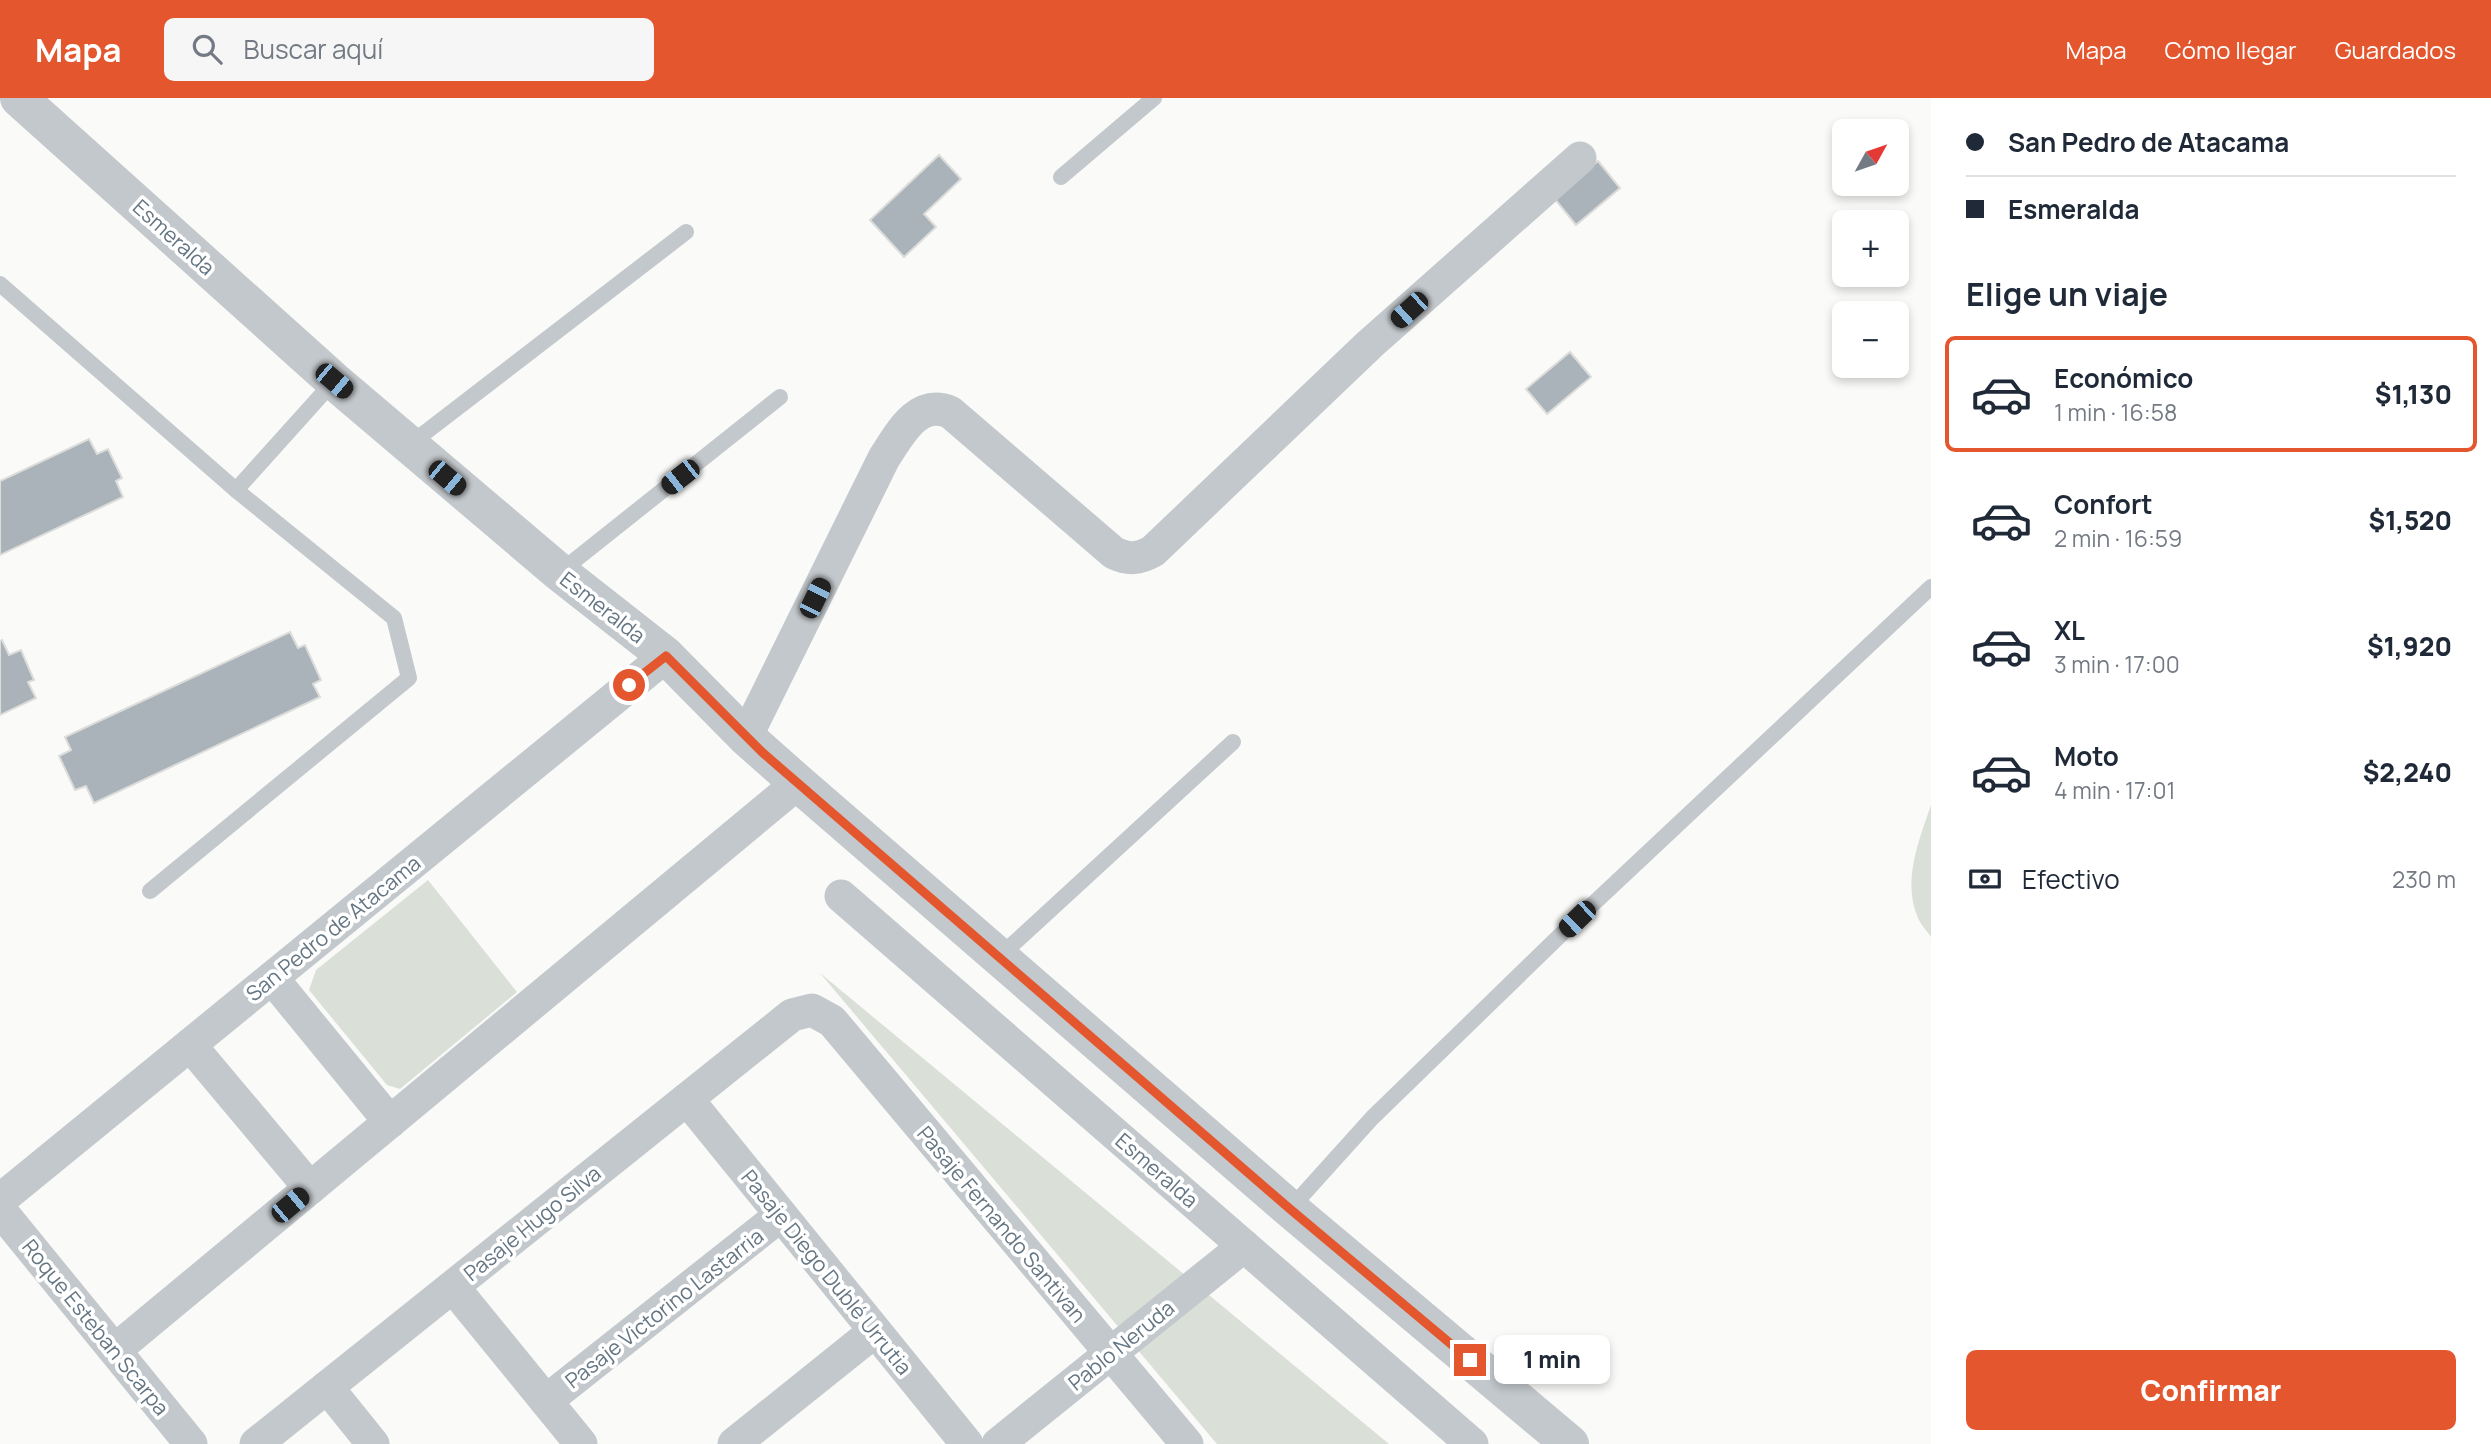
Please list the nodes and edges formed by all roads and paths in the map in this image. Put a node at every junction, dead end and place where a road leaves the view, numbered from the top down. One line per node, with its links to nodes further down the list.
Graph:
1 (19, 98): 7 (street, Esmeralda)
2 (1154, 98): 4 (lane)
3 (1580, 158): 14 (street)
4 (1061, 177)
5 (686, 232): 9 (lane)
6 (0, 284): 10 (lane)
7 (334, 381): 9 (street, Esmeralda); 10 (lane)
8 (780, 397): 11 (lane)
9 (409, 445): 11 (street, Esmeralda)
10 (236, 490): 17 (lane)
11 (559, 572): 13 (street, Esmeralda)
12 (1931, 587): 27 (lane)
13 (666, 656): 14 (street, Esmeralda); 20 (street, San Pedro de Atacama)
14 (746, 737): 16 (street, Esmeralda)
15 (1233, 742): 19 (lane)
16 (798, 783): 19 (street, Esmeralda); 24 (street)
17 (150, 891)
18 (841, 896): 30 (street, Esmeralda)
19 (999, 957): 27 (street, Esmeralda)
20 (272, 978): 22 (street, San Pedro de Atacama); 24 (street)
21 (811, 1010): 23 (street, Pasaje Hugo Silva); 34 (street, Pasaje Fernando Santivan)
22 (190, 1045): 25 (street); 26 (street, San Pedro de Atacama)
23 (687, 1099): 29 (street, Pasaje Diego Dublé Urrutia); 31 (street, Pasaje Hugo Silva)
24 (390, 1122): 25 (street)
25 (310, 1188): 33 (street)
26 (0, 1200)
27 (1290, 1209): 46 (street, Esmeralda)
28 (0, 1210): 33 (street, Roque Esteban Scarpa)
29 (782, 1215): 32 (street, Pasaje Diego Dublé Urrutia); 36 (street, Pasaje Victorino Lastarria)
30 (1244, 1246): 34 (street, Pablo Neruda); 45 (street, Esmeralda)
31 (453, 1287): 35 (street, Pasaje Hugo Silva); 36 (street)
32 (875, 1331): 41 (street); 42 (street, Pasaje Diego Dublé Urrutia)
33 (115, 1350): 37 (street, Roque Esteban Scarpa)
34 (1111, 1353): 43 (street, Pablo Neruda); 44 (street, Pasaje Fernando Santivan)
35 (327, 1387): 38 (street, Pasaje Hugo Silva); 39 (street)
36 (546, 1401): 40 (street)
37 (191, 1444)
38 (256, 1444)
39 (373, 1444)
40 (582, 1444)
41 (734, 1444)
42 (967, 1444)
43 (998, 1444)
44 (1187, 1444)
45 (1472, 1444)
46 (1570, 1444)

